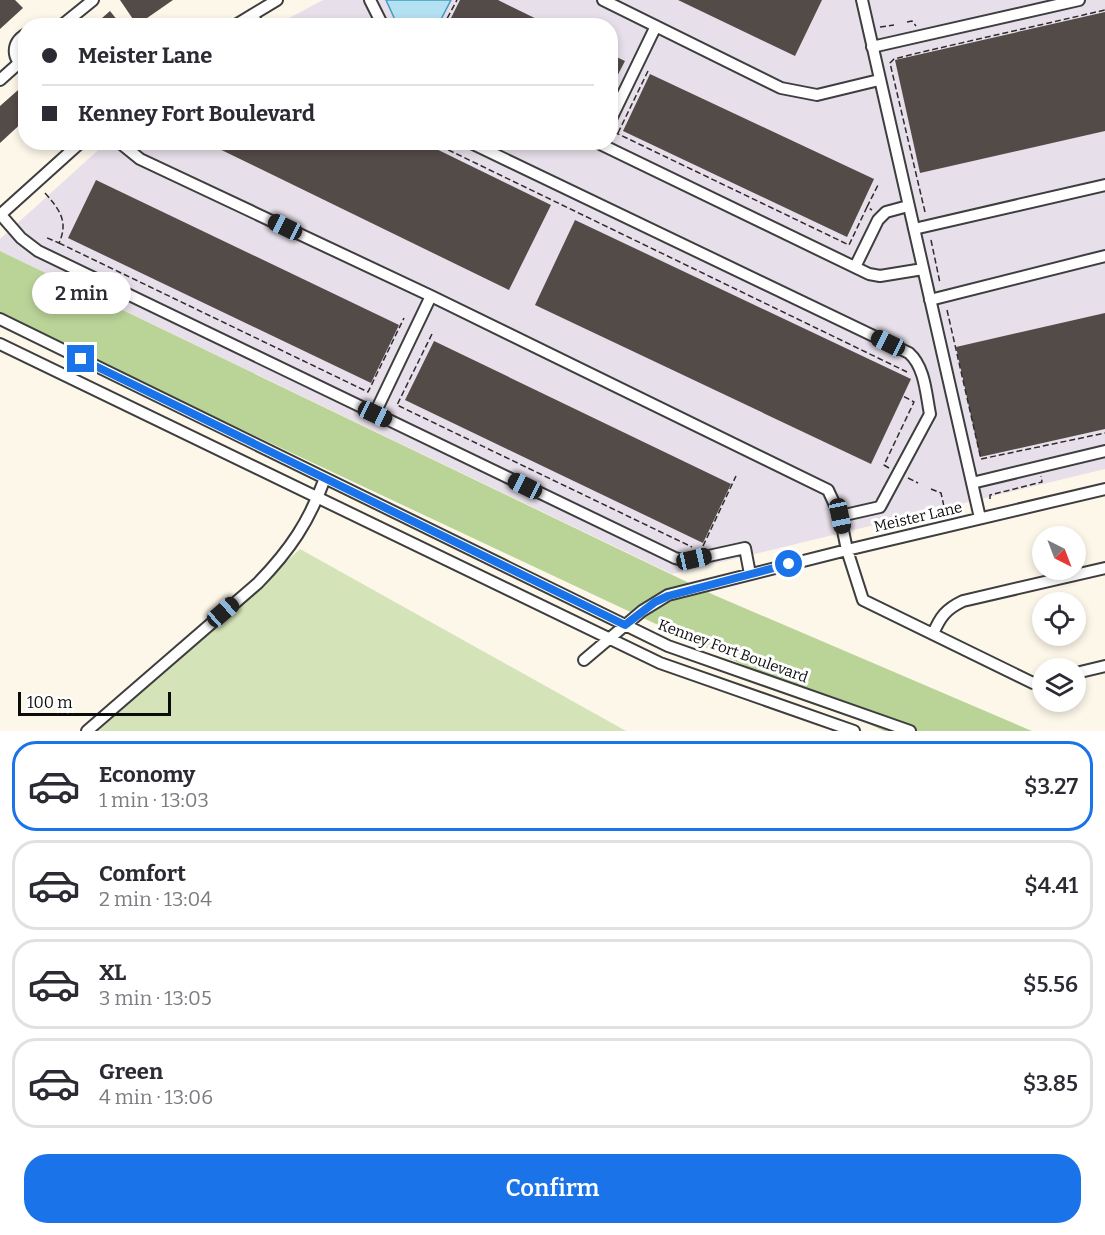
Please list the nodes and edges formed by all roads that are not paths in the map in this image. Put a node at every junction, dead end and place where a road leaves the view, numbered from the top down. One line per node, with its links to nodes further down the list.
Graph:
1 (277, 0): 7 (street)
2 (370, 0): 11 (street)
3 (603, 0): 12 (street)
4 (862, 0): 14 (street)
5 (1079, 0): 14 (street)
6 (84, 2): 8 (street)
7 (252, 15): 9 (street); 10 (street)
8 (69, 18)
9 (247, 18)
10 (254, 18)
11 (379, 18)
12 (656, 26): 18 (street); 19 (street)
13 (18, 42): 15 (street)
14 (872, 47): 18 (street)
15 (18, 58)
16 (18, 68): 17 (street)
17 (0, 80)
18 (879, 80): 25 (street)
19 (618, 104)
20 (72, 150): 26 (street)
21 (129, 150): 31 (street)
22 (486, 150): 41 (street)
23 (613, 150): 29 (street)
24 (1105, 185): 27 (street)
25 (908, 206): 27 (street); 29 (street)
26 (0, 215): 35 (street)
27 (914, 229): 30 (street)
28 (1105, 256): 32 (street)
29 (855, 267): 30 (street)
30 (923, 269): 32 (street)
31 (431, 296): 35 (street); 41 (street)
32 (930, 300): 38 (street)
33 (0, 319): 37 (street, Kenney Fort Boulevard)
34 (0, 344): 40 (street)
35 (375, 414): 45 (street)
36 (1105, 451): 38 (street)
37 (325, 478): 40 (street); 46 (street, Kenney Fort Boulevard)
38 (972, 483): 42 (street)
39 (1105, 489): 42 (street, Meister Lane)
40 (317, 499): 48 (street); 53 (street)
41 (840, 516): 43 (street)
42 (980, 518): 43 (street, Meister Lane)
43 (848, 550): 45 (street, Meister Lane); 47 (street)
44 (1105, 568): 47 (street)
45 (750, 574): 46 (street, Meister Lane)
46 (625, 625): 48 (street, Meister Lane); 55 (street, Kenney Fort Boulevard)
47 (933, 634): 52 (street)
48 (608, 638): 49 (street, Meister Lane); 54 (street)
49 (584, 660)
50 (1105, 666): 51 (street)
51 (1086, 671)
52 (1032, 683)
53 (87, 731)
54 (854, 731)
55 (910, 731)

